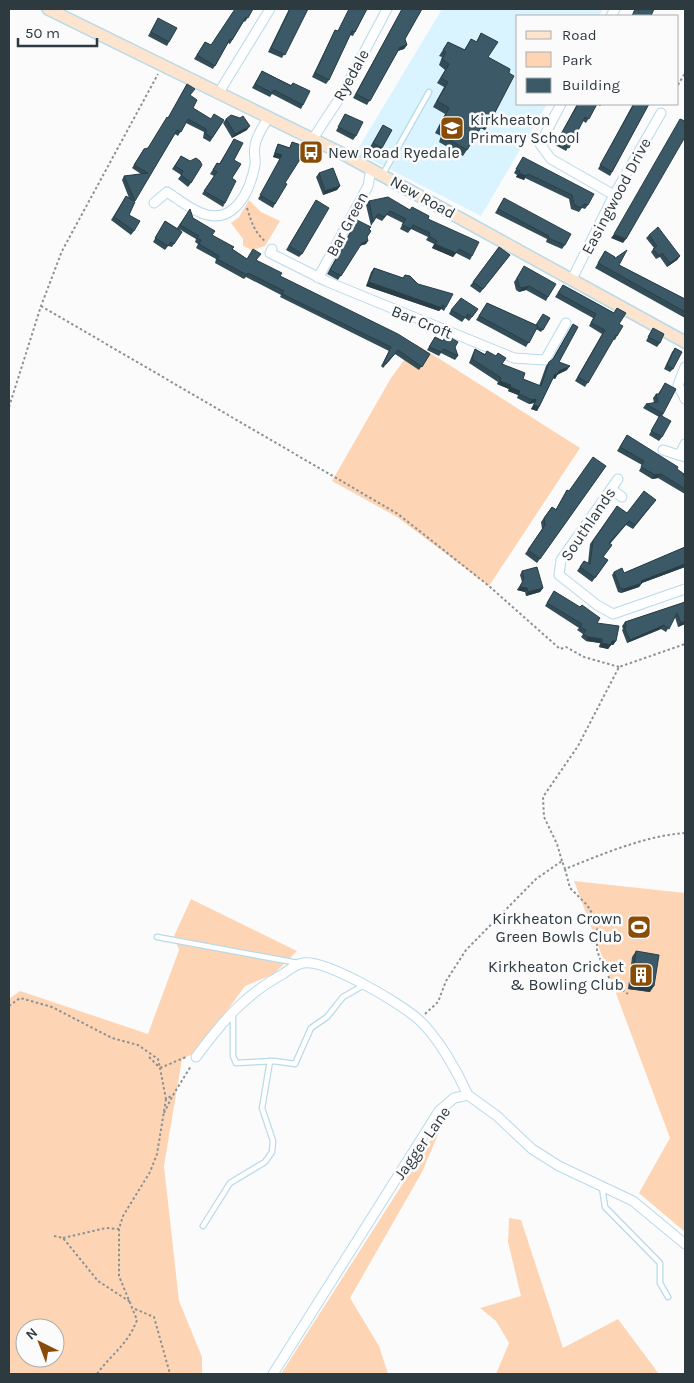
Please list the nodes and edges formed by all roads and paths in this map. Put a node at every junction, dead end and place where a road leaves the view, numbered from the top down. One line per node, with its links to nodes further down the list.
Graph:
1 (48, 9): 4 (street, New Road)
2 (270, 9): 6 (street)
3 (387, 9): 10 (street, Ryedale)
4 (163, 66): 6 (street, New Road); 19 (path)
5 (429, 92): 12 (lane)
6 (218, 94): 9 (street, New Road)
7 (560, 105): 13 (street)
8 (661, 113): 13 (street, Easingwood Drive)
9 (268, 118): 10 (street, New Road); 14 (street)
10 (312, 140): 11 (street, New Road)
11 (372, 169): 12 (street, New Road); 17 (street, Bar Green)
12 (382, 175): 18 (street, New Road)
13 (614, 196): 18 (street, Easingwood Drive)
14 (241, 201): 15 (street); 16 (path)
15 (154, 203)
16 (272, 248): 17 (street, Bar Croft)
17 (318, 278): 20 (street, Bar Croft)
18 (572, 279): 21 (street, New Road)
19 (41, 306): 24 (path); 33 (path)
20 (566, 323)
21 (685, 342)
22 (685, 367): 23 (street)
23 (685, 399)
24 (9, 407)
25 (685, 444): 27 (street)
26 (663, 450): 27 (street)
27 (683, 456)
28 (618, 480): 29 (street, Southlands)
29 (611, 489): 30 (street); 31 (street, Southlands)
30 (622, 497)
31 (685, 589)
32 (685, 644): 33 (path)
33 (619, 667): 35 (path)
34 (685, 832): 36 (path)
35 (562, 861): 36 (path); 43 (path)
36 (565, 869): 40 (path)
37 (157, 937): 38 (lane)
38 (301, 963): 39 (street); 42 (street)
39 (364, 985): 43 (street); 47 (lane)
40 (628, 994)
41 (9, 1006): 48 (path)
42 (232, 1010): 44 (street); 47 (lane)
43 (419, 1020): 50 (street)
44 (202, 1049): 46 (street); 48 (path)
45 (149, 1057): 48 (path)
46 (196, 1058): 49 (path)
47 (270, 1061): 54 (lane)
48 (160, 1068): 51 (path)
49 (173, 1095): 51 (path); 52 (path)
50 (468, 1095): 53 (street, Jagger Lane); 64 (street, Jagger Lane)
51 (166, 1099): 52 (path)
52 (163, 1115): 55 (path)
53 (602, 1187): 58 (street, Jagger Lane); 59 (lane)
54 (204, 1226)
55 (119, 1229): 57 (path); 60 (path)
56 (54, 1236): 57 (path)
57 (63, 1238): 60 (path)
58 (685, 1244)
59 (668, 1297)
60 (132, 1303): 61 (path)
61 (134, 1309): 62 (path); 63 (path)
62 (96, 1374)
63 (170, 1374)
64 (273, 1374)

